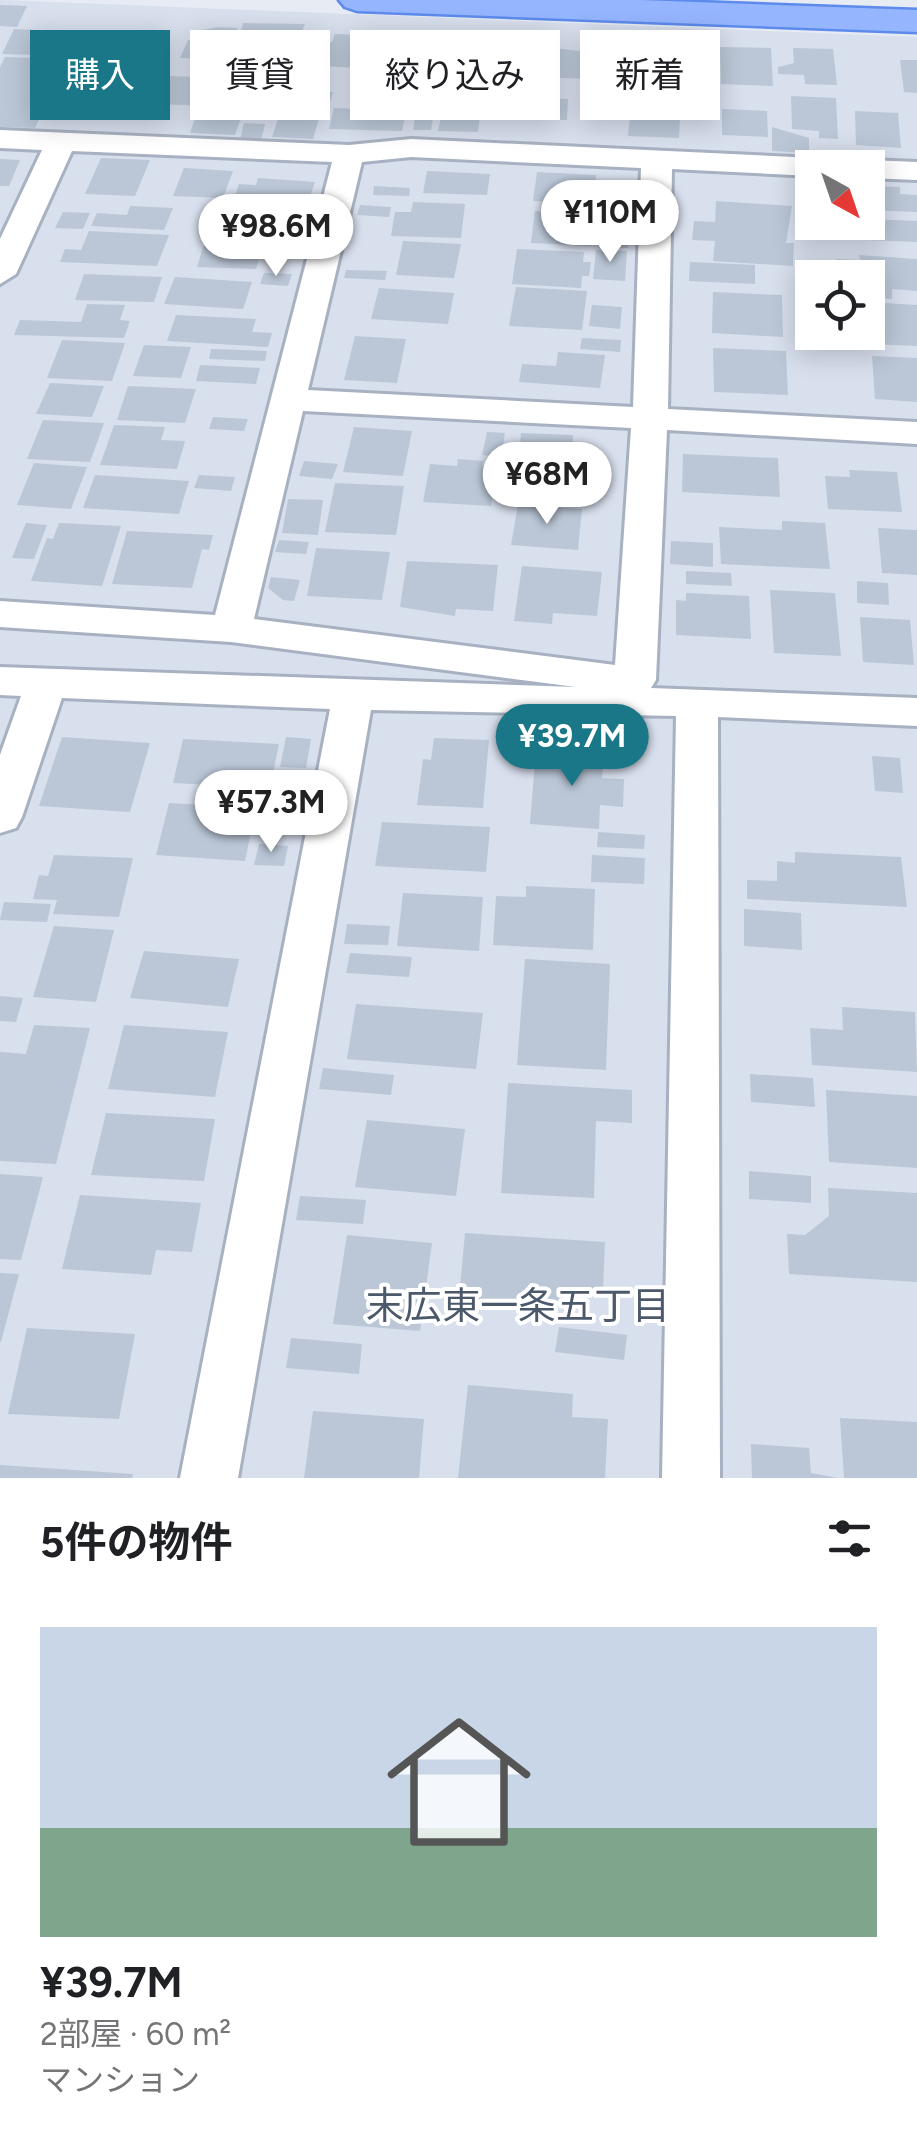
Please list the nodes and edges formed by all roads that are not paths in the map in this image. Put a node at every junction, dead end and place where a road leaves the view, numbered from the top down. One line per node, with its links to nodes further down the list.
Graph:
1 (357, 0): 4 (main road)
2 (878, 0): 3 (main road)
3 (917, 2)
4 (535, 4): 5 (main road)
5 (917, 22)
6 (0, 139): 7 (street)
7 (61, 142): 8 (street); 13 (street)
8 (349, 154): 9 (street); 14 (street)
9 (657, 159): 10 (street); 15 (street)
10 (795, 166)
11 (885, 170): 12 (street)
12 (917, 172)
13 (0, 274)
14 (285, 399): 15 (street); 18 (street)
15 (650, 419): 16 (street); 19 (street)
16 (917, 434)
17 (0, 614): 18 (street)
18 (231, 630): 19 (street)
19 (635, 680): 23 (street)
20 (0, 681): 21 (street)
21 (44, 686): 22 (street); 25 (street)
22 (353, 695): 23 (street); 26 (street)
23 (696, 702): 24 (street); 27 (street)
24 (917, 712)
25 (0, 817)
26 (210, 1478)
27 (691, 1478)

